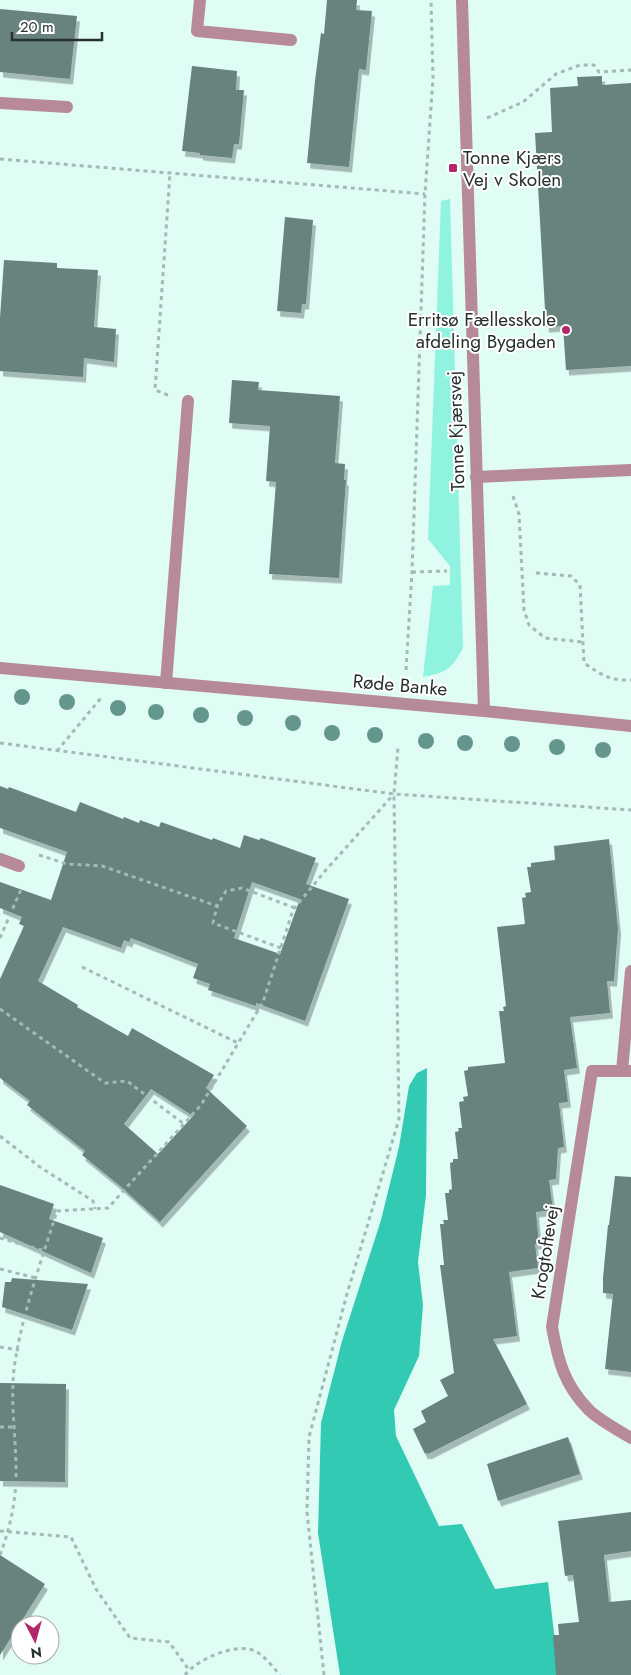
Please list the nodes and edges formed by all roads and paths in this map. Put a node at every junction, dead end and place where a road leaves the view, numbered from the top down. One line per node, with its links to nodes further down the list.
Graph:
1 (200, 0): 4 (street)
2 (431, 0): 11 (path)
3 (462, 0): 8 (street, Tonne Kjærsvej)
4 (290, 40)
5 (631, 70): 8 (path)
6 (0, 102): 7 (street)
7 (67, 107)
8 (464, 120): 15 (street, Tonne Kjærsvej)
9 (0, 159): 10 (path)
10 (170, 173): 11 (path); 12 (path)
11 (425, 194): 17 (path)
12 (188, 401): 24 (street)
13 (631, 470): 14 (street)
14 (505, 476): 15 (street); 19 (path)
15 (476, 477): 25 (street, Tonne Kjærsvej)
16 (447, 571): 17 (path)
17 (412, 572): 21 (path)
18 (536, 573): 19 (path)
19 (583, 642): 23 (path)
20 (0, 668): 22 (street, Røde Banke)
21 (406, 670)
22 (118, 679): 24 (street, Røde Banke); 29 (path)
23 (631, 680)
24 (166, 683): 25 (street, Røde Banke)
25 (484, 711): 26 (street, Røde Banke)
26 (631, 726)
27 (0, 743): 29 (path)
28 (398, 747): 30 (path)
29 (57, 751): 30 (path)
30 (394, 794): 31 (path); 37 (path); 63 (path)
31 (631, 810)
32 (36, 854): 36 (path)
33 (0, 859): 34 (street)
34 (20, 866)
35 (25, 879): 38 (path)
36 (217, 906): 37 (path); 39 (path)
37 (296, 908): 39 (path)
38 (0, 938)
39 (281, 948): 43 (path)
40 (82, 967): 43 (path)
41 (631, 971): 44 (street, Krogtoftevej)
42 (0, 1009): 45 (path)
43 (238, 1043): 45 (path)
44 (627, 1071): 56 (street, Krogtoftevej)
45 (184, 1124): 47 (path)
46 (0, 1136): 47 (path)
47 (94, 1209): 49 (path)
48 (0, 1238): 49 (path)
49 (45, 1251): 51 (path)
50 (0, 1269): 51 (path)
51 (36, 1278): 53 (path)
52 (0, 1347): 53 (path)
53 (18, 1350): 55 (path)
54 (0, 1427): 55 (path)
55 (14, 1427): 58 (path)
56 (631, 1438)
57 (0, 1531): 58 (path)
58 (9, 1532): 59 (path); 60 (path)
59 (0, 1555)
60 (189, 1670): 61 (path); 62 (path)
61 (185, 1675)
62 (280, 1675)
63 (324, 1675)

